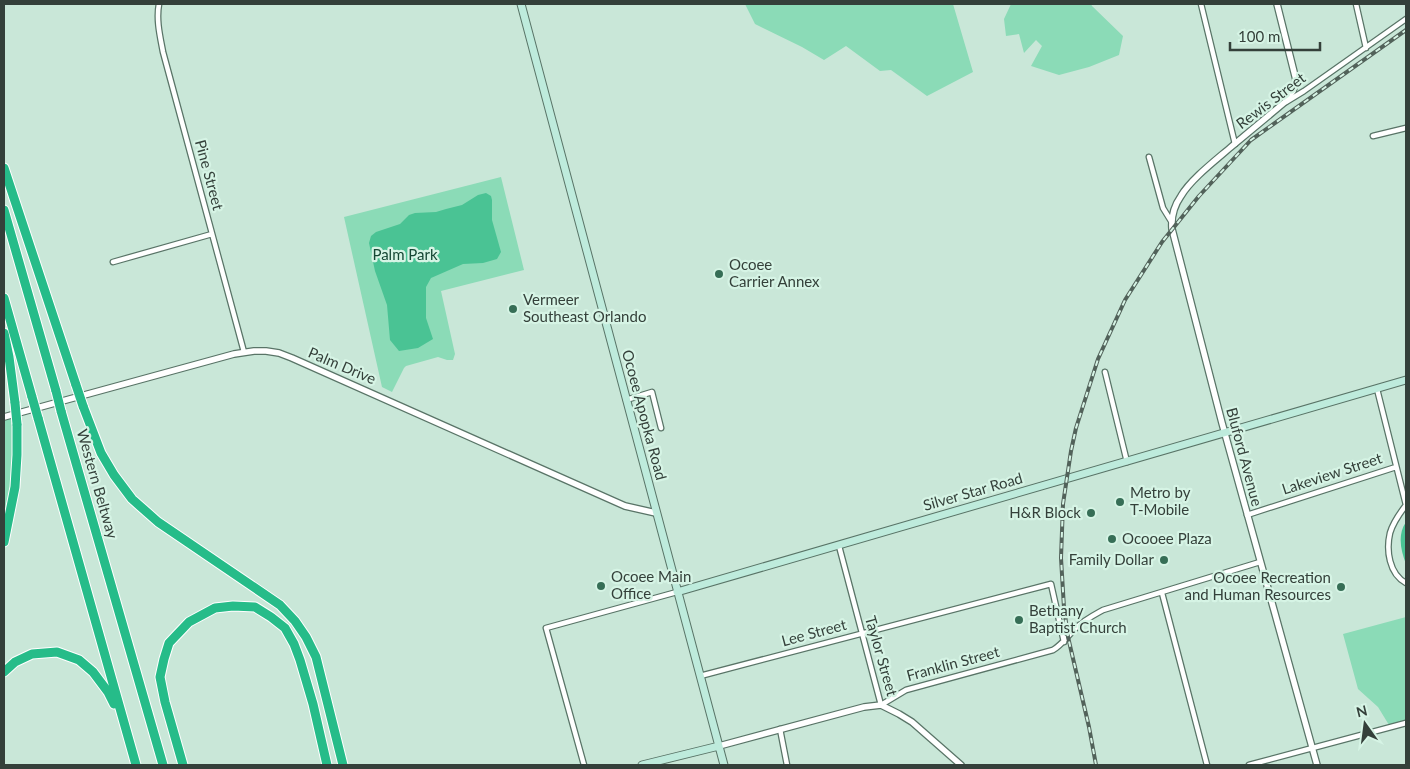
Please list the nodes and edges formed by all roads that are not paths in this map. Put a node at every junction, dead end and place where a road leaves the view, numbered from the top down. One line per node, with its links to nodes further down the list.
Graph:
1 (159, 4): 16 (street, Pine Street)
2 (521, 4): 24 (main road, Ocoee Apopka Road)
3 (1201, 4): 11 (street)
4 (1277, 4): 8 (street)
5 (1356, 4): 7 (street)
6 (1406, 19): 7 (street, Rewis Street)
7 (1366, 48): 8 (street, Rewis Street)
8 (1285, 102): 11 (street, Rewis Street)
9 (1406, 128): 10 (street)
10 (1373, 136)
11 (1235, 144): 15 (street, Rewis Street)
12 (1149, 157): 15 (street, Bluford Avenue)
13 (4, 168): 53 (highway, bridge)
14 (4, 210): 50 (highway, Western Beltway, bridge)
15 (1171, 221): 27 (street, Bluford Avenue)
16 (212, 234): 17 (street); 20 (street, Pine Street)
17 (113, 262)
18 (4, 298): 45 (highway, bridge)
19 (4, 333): 33 (highway, bridge)
20 (244, 352): 25 (street, Palm Drive); 31 (street, Palm Drive)
21 (1105, 372): 28 (street)
22 (1406, 380): 23 (main road, Silver Star Road)
23 (1377, 389): 27 (main road, Silver Star Road); 29 (street)
24 (626, 400): 26 (street); 31 (main road, Ocoee Apopka Road)
25 (4, 417)
26 (661, 428)
27 (1224, 433): 28 (main road, Silver Star Road); 32 (street, Bluford Avenue)
28 (1127, 462): 34 (main road, Silver Star Road)
29 (1396, 467): 30 (street); 32 (street, Lakeview Street)
30 (1406, 505): 36 (street)
31 (656, 513): 37 (main road, Ocoee Apopka Road)
32 (1247, 515): 35 (street, Bluford Avenue)
33 (4, 542)
34 (839, 546): 37 (main road, Silver Star Road); 39 (street, Taylor Street)
35 (1260, 562): 38 (street, Franklin Street); 48 (street, Bluford Avenue)
36 (1406, 583)
37 (677, 592): 42 (main road, Ocoee Apopka Road); 54 (street, Silver Star Road)
38 (1162, 593): 40 (street, Franklin Street); 59 (street)
39 (862, 634): 40 (street, Lee Street); 42 (street, Lee Street); 43 (street, Taylor Street)
40 (1064, 642): 43 (street, Franklin Street)
41 (4, 672): 45 (highway)
42 (700, 676): 47 (main road, Ocoee Apopka Road)
43 (881, 705): 46 (street, Franklin Street); 58 (street, Taylor Street)
44 (1406, 723): 48 (street)
45 (125, 728): 49 (highway)
46 (780, 729): 47 (street, Franklin Street); 57 (street)
47 (718, 746): 55 (main road, Franklin Street); 56 (main road, Ocoee Apopka Road)
48 (1312, 748): 60 (street); 61 (street, Bluford Avenue)
49 (136, 765)
50 (163, 765)
51 (183, 765): 52 (highway)
52 (326, 765)
53 (343, 765)
54 (584, 765)
55 (642, 765)
56 (724, 765)
57 (787, 765)
58 (961, 765)
59 (1207, 765)
60 (1250, 765)
61 (1317, 765)

